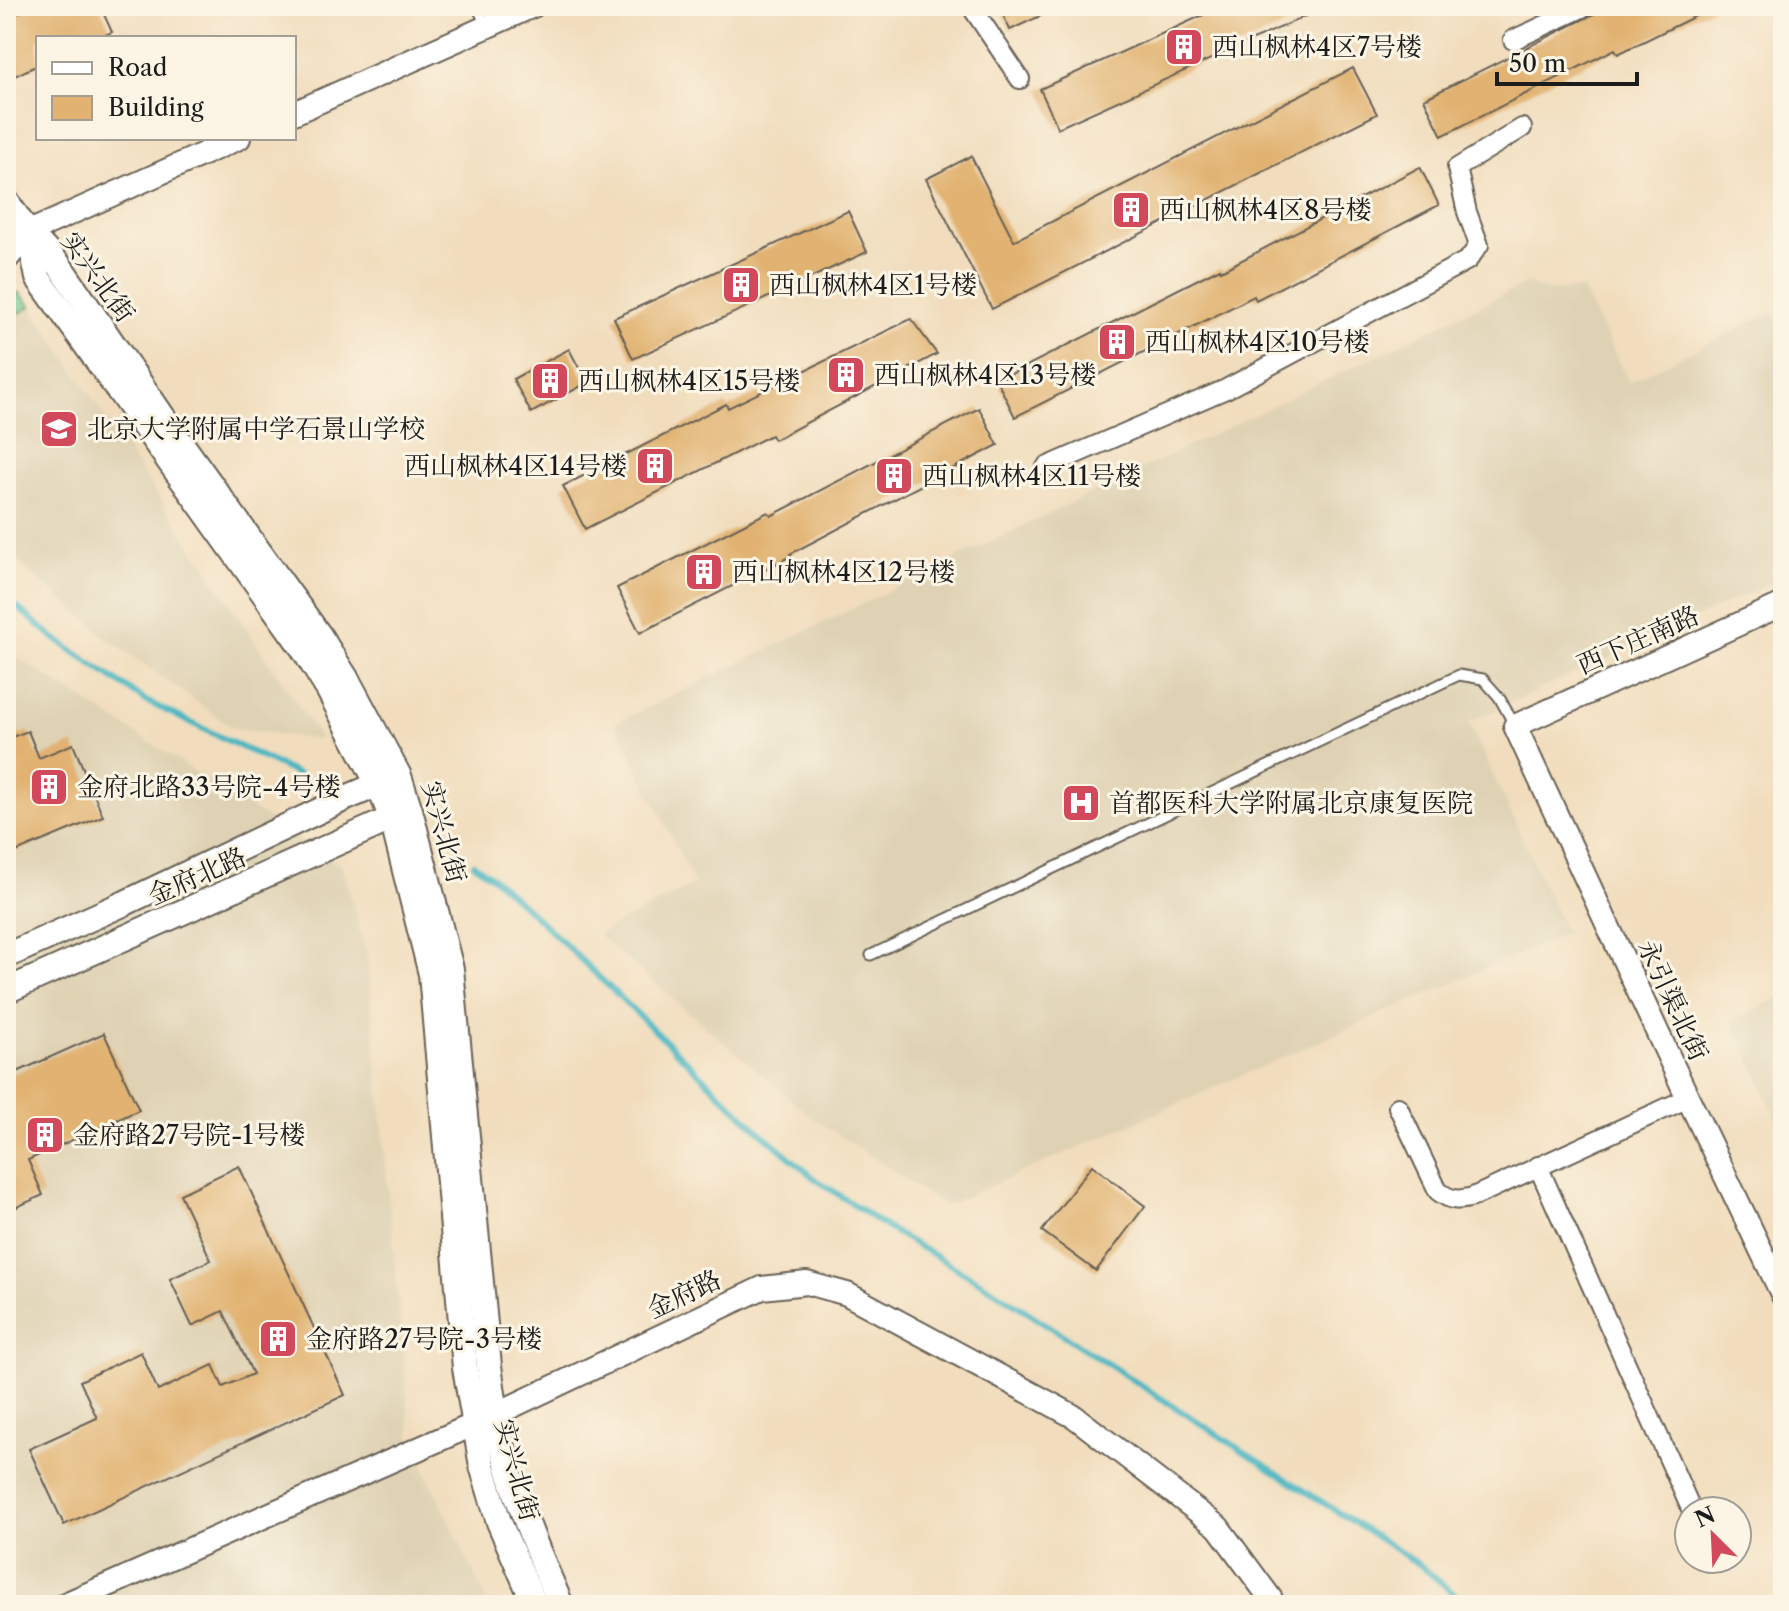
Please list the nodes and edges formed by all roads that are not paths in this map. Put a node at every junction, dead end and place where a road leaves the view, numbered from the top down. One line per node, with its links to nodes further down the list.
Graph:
1 (477, 6): 5 (lane)
2 (533, 6): 5 (street)
3 (971, 6): 7 (street)
4 (1586, 6): 6 (street)
5 (487, 27): 8 (street)
6 (1513, 40)
7 (1020, 79)
8 (296, 112)
9 (1522, 128): 14 (street)
10 (234, 140): 12 (street)
11 (6, 199): 12 (street)
12 (17, 234): 13 (street); 17 (main road, 实兴北街)
13 (6, 260)
14 (1046, 467)
15 (1783, 604): 16 (street, 西下庄南路)
16 (1515, 726): 19 (lane); 22 (street, 永引渠北街)
17 (389, 780): 18 (main road, 实兴北街); 20 (main road, 金府北路)
18 (401, 814): 21 (main road, 金府北路); 26 (main road, 实兴北街)
19 (871, 955)
20 (6, 956)
21 (6, 991)
22 (1688, 1098): 24 (street); 25 (street, 永引渠北街)
23 (1398, 1107): 24 (street)
24 (1538, 1166): 27 (street)
25 (1783, 1296)
26 (485, 1419): 28 (street, 金府路); 29 (main road, 实兴北街); 30 (main road, 实兴北街); 31 (street, 金府路)
27 (1685, 1495)
28 (63, 1605)
29 (535, 1605)
30 (561, 1605)
31 (1273, 1605)

